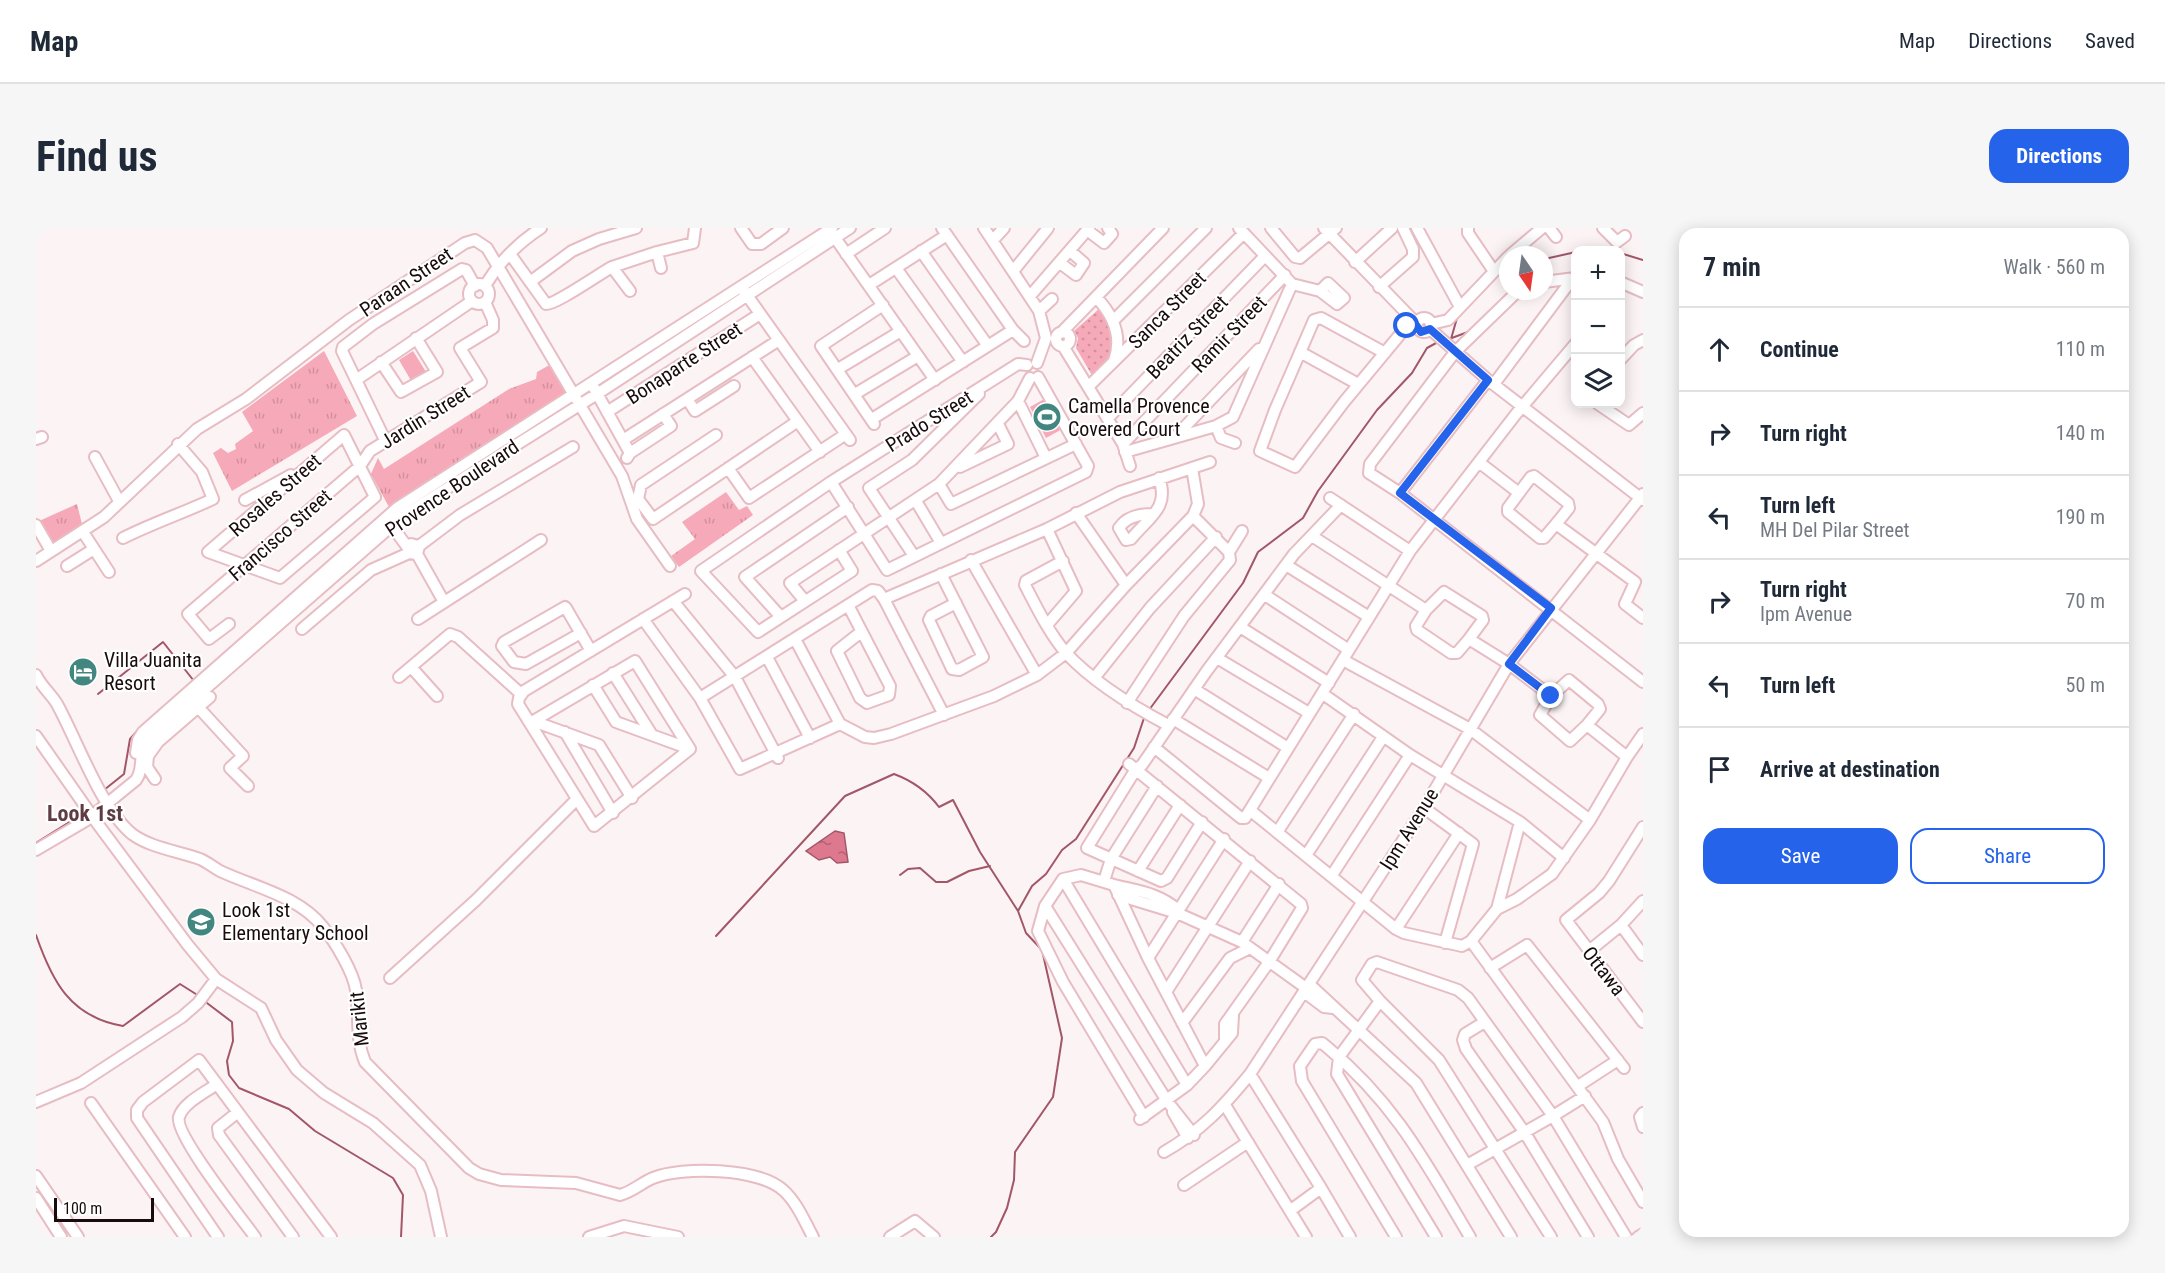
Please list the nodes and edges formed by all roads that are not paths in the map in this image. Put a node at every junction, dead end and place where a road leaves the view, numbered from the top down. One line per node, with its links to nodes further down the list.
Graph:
1 (542, 228): 32 (street)
2 (636, 228): 47 (street)
3 (695, 228): 31 (street)
4 (741, 228): 5 (street)
5 (783, 228)
6 (850, 228): 25 (street, Provence Boulevard)
7 (885, 228): 33 (street)
8 (984, 228): 27 (street)
9 (1004, 228): 27 (street)
10 (1048, 228): 42 (street)
11 (1108, 228): 21 (street)
12 (1163, 228): 58 (street)
13 (1206, 228): 67 (street)
14 (1271, 228): 22 (street)
15 (1392, 228): 35 (street)
16 (1403, 228): 52 (street)
17 (1417, 228): 64 (street)
18 (1468, 228): 43 (street)
19 (1542, 228): 28 (street)
20 (1603, 228): 26 (street)
21 (1088, 229): 30 (street)
22 (1330, 230): 35 (street)
23 (944, 231): 29 (street); 69 (street)
24 (1242, 231): 34 (street); 88 (street, Sanca Street)
25 (832, 232): 33 (street); 55 (street, Provence Boulevard)
26 (1625, 236)
27 (993, 240): 42 (street)
28 (1521, 246)
29 (921, 251): 41 (street); 78 (street)
30 (1070, 251): 36 (street); 36 (street)
31 (657, 252): 39 (street); 40 (street)
32 (510, 254): 38 (street); 47 (street)
33 (846, 254): 49 (street)
34 (1265, 256): 45 (street); 109 (street, Beatriz Street)
35 (1355, 262): 52 (street)
36 (1060, 263): 57 (street)
37 (1499, 265): 43 (street)
38 (498, 267): 51 (street); 102 (street, Paraan Street); 118 (street, Paraan Street)
39 (612, 267): 47 (street); 53 (street)
40 (661, 268)
41 (896, 268): 49 (street); 87 (street)
42 (1014, 270): 57 (street)
43 (1493, 270): 64 (street)
44 (1571, 278): 46 (street)
45 (1288, 280): 54 (street); 77 (street); 121 (street, Ramir Street)
46 (1553, 281)
47 (530, 282)
48 (1571, 282): 96 (street)
49 (869, 285): 63 (street)
50 (1625, 285): 56 (street)
51 (480, 286): 61 (street); 62 (street); 93 (street)
52 (1379, 287): 68 (street)
53 (630, 291)
54 (1320, 291)
55 (745, 292): 66 (street); 99 (street, Provence Boulevard)
56 (1643, 292)
57 (1030, 296): 65 (street)
58 (1096, 297): 67 (street); 73 (street)
59 (1052, 299): 65 (street)
60 (1507, 300): 79 (street)
61 (472, 301): 62 (street); 72 (street)
62 (485, 302): 116 (street, Jardin Street)
63 (883, 305): 71 (street); 90 (street)
64 (1459, 308): 70 (street)
65 (1039, 312): 73 (street)
66 (760, 314): 74 (street); 106 (street, Bonaparte Street)
67 (1114, 320): 88 (street)
68 (1414, 322): 70 (street); 82 (street)
69 (1013, 330): 76 (street); 78 (street)
70 (1433, 330): 79 (street)
71 (901, 331): 84 (street); 90 (street)
72 (416, 338): 86 (street); 86 (street)
73 (1056, 339): 89 (street); 98 (street)
74 (779, 340): 85 (street); 123 (street)
75 (1643, 340): 83 (street)
76 (1023, 341)
77 (1265, 342): 112 (street); 114 (street)
78 (988, 346): 87 (street)
79 (1451, 348): 96 (street); 137 (street)
80 (1571, 348): 104 (street)
81 (1300, 352): 82 (street); 97 (street); 97 (street)
82 (1385, 353): 97 (street)
83 (1625, 355)
84 (918, 356): 94 (street); 100 (street)
85 (752, 357): 91 (street); 110 (street)
86 (381, 362): 93 (street)
87 (963, 362): 94 (street)
88 (1114, 362): 98 (street, Sanca Street)
89 (1032, 364): 92 (street); 95 (street, Prado Street)
90 (838, 369): 100 (street)
91 (726, 374): 101 (street); 101 (street)
92 (1034, 377): 103 (street); 119 (street)
93 (356, 380): 116 (street)
94 (935, 380): 100 (street)
95 (992, 381): 135 (street, Prado Street); 150 (street)
96 (1491, 382): 104 (street); 137 (street)
97 (1358, 384)
98 (1089, 386): 109 (street)
99 (595, 389): 102 (street, Provence Boulevard); 106 (street)
100 (855, 394)
101 (687, 399): 108 (street)
102 (578, 400): 145 (street, Provence Boulevard); 178 (street, Paraan Street)
103 (1018, 401): 111 (street); 125 (street)
104 (1522, 407): 128 (street); 139 (street)
105 (1604, 408): 107 (street)
106 (607, 412): 115 (street)
107 (1643, 412)
108 (663, 414): 115 (street); 115 (street)
109 (1108, 418): 121 (street)
110 (798, 421): 123 (street); 131 (street)
111 (998, 424): 133 (street); 133 (street)
112 (1216, 426): 114 (street); 117 (street)
113 (716, 435): 131 (street)
114 (1177, 435): 121 (street)
115 (623, 440)
116 (386, 442): 122 (street, Jardin Street)
117 (1235, 443)
118 (178, 444): 141 (street, Paraan Street); 161 (street)
119 (1076, 444): 125 (street); 163 (street)
120 (573, 447): 165 (street)
121 (1124, 448): 130 (street)
122 (370, 452): 129 (street, Francisco Street)
123 (820, 452): 131 (street)
124 (95, 457): 141 (street)
125 (1046, 458): 136 (street)
126 (1210, 462): 132 (street)
127 (312, 463): 129 (street, Rosales Street); 148 (street, Rosales Street); 148 (street)
128 (1480, 463): 138 (street); 151 (street)
129 (360, 466): 175 (street, Francisco Street); 175 (street, Rosales Street)
130 (1130, 466)
131 (728, 468)
132 (1192, 468): 134 (street); 149 (street)
133 (954, 470): 136 (street)
134 (1160, 478): 146 (street); 147 (street)
135 (831, 482): 144 (street); 194 (street, Prado Street)
136 (939, 484): 142 (street)
137 (1400, 493): 151 (street)
138 (1519, 494): 152 (street); 152 (street)
139 (1642, 497): 170 (street, Ipm Avenue)
140 (1330, 498): 143 (street)
141 (119, 501): 157 (street, Paraan Street)
142 (916, 501): 150 (street); 163 (street)
143 (1341, 505): 159 (street); 168 (street)
144 (848, 507): 158 (street); 194 (street)
145 (400, 512): 154 (street, Provence Boulevard); 260 (street, Provence Boulevard)
146 (1076, 513): 155 (street); 182 (street)
147 (1152, 514)
148 (251, 515): 175 (street, Rosales Street)
149 (1193, 516): 160 (street); 182 (street)
150 (890, 517): 158 (street); 171 (street)
151 (1434, 519): 168 (street); 192 (street)
152 (1556, 524): 170 (street)
153 (36, 525): 167 (street)
154 (392, 526): 165 (street); 255 (street, Provence Boulevard)
155 (1047, 529): 172 (street); 174 (street)
156 (1242, 531): 169 (street)
157 (83, 532): 164 (street); 167 (street, Paraan Street)
158 (864, 533): 166 (street); 171 (street)
159 (1312, 536): 176 (street); 183 (street)
160 (1216, 537): 169 (street); 220 (street)
161 (123, 538)
162 (541, 540): 189 (street)
163 (941, 543): 171 (street)
164 (94, 549): 177 (street); 179 (street)
165 (413, 550): 189 (street); 202 (street)
166 (839, 550): 187 (street); 187 (street)
167 (51, 551): 173 (street, Paraan Street)
168 (1410, 551): 183 (street)
169 (1229, 552): 231 (street)
170 (1595, 552): 181 (street); 192 (street, Ipm Avenue)
171 (914, 556)
172 (971, 560): 180 (street); 217 (street)
173 (36, 561)
174 (1063, 561): 200 (street); 200 (street)
175 (245, 565): 199 (street, Francisco Street)
176 (1286, 565): 185 (street); 195 (street)
177 (68, 566)
178 (670, 566)
179 (109, 572)
180 (941, 574): 186 (street); 190 (street)
181 (1639, 578): 196 (street)
182 (1126, 585): 209 (street)
183 (1389, 585): 193 (street); 195 (street)
184 (685, 594): 188 (street)
185 (1265, 595): 201 (street); 207 (street)
186 (884, 599): 191 (street); 235 (street)
187 (804, 600): 194 (street)
188 (673, 601): 198 (street); 219 (street)
189 (444, 602): 197 (street)
190 (956, 603): 190 (street)
191 (849, 605): 203 (street); 205 (street)
192 (1551, 608): 213 (street, Ipm Avenue); 221 (street)
193 (1426, 610): 206 (street); 206 (street)
194 (780, 616)
195 (1370, 617): 207 (street)
196 (1643, 618)
197 (418, 619)
198 (643, 619): 208 (street); 230 (street)
199 (230, 624)
200 (1047, 625): 209 (street)
201 (1240, 627): 211 (street); 222 (street)
202 (302, 629)
203 (861, 632): 203 (street)
204 (581, 633): 204 (street); 208 (street)
205 (795, 639): 210 (street); 238 (street)
206 (1469, 639): 213 (street)
207 (1349, 650): 212 (street)
208 (591, 651): 225 (street)
209 (1066, 653): 217 (street); 220 (street)
210 (767, 657): 219 (street); 246 (street)
211 (1217, 658): 224 (street); 233 (street)
212 (1343, 660): 222 (street); 240 (street)
213 (1509, 664): 228 (street); 240 (street, Ipm Avenue)
214 (411, 667): 218 (street); 225 (street); 227 (street)
215 (613, 673): 223 (street); 243 (street); 249 (street)
216 (36, 675): 260 (street, Marikit)
217 (1037, 675): 235 (street)
218 (399, 677)
219 (735, 677): 230 (street); 251 (street)
220 (1095, 677): 231 (street)
221 (1643, 682)
222 (1329, 683): 226 (street)
223 (593, 685): 236 (street); 243 (street)
224 (1194, 689): 237 (street); 248 (street)
225 (521, 694): 236 (street)
226 (1323, 694): 233 (street); 234 (street)
227 (437, 696)
228 (1551, 696): 239 (street); 239 (street)
229 (210, 697): 232 (street)
230 (700, 698): 251 (street)
231 (1127, 703): 237 (street)
232 (198, 707): 255 (street); 257 (street)
233 (1309, 713): 248 (street)
234 (1354, 714): 245 (street); 271 (street)
235 (944, 715): 238 (street)
236 (531, 722): 241 (street); 261 (street)
237 (1171, 722): 247 (street); 256 (street)
238 (840, 724): 246 (street)
239 (1587, 725): 252 (street)
240 (1470, 729): 254 (street, Ipm Avenue); 267 (street)
241 (565, 732): 259 (street); 265 (street)
242 (1643, 734): 252 (street)
243 (652, 735): 249 (street)
244 (36, 736): 266 (street)
245 (1383, 737): 250 (street); 275 (street)
246 (810, 738): 251 (street)
247 (1154, 747): 253 (street); 264 (street)
248 (1288, 748): 256 (street)
249 (690, 749): 259 (street)
250 (1410, 755): 254 (street); 280 (street)
251 (777, 756)
252 (1627, 757): 267 (street)
253 (1133, 767): 258 (street); 277 (street)
254 (1443, 774): 263 (street, Ipm Avenue); 269 (street)
255 (148, 776): 260 (street)
256 (1269, 778): 264 (street)
257 (246, 780)
258 (1157, 786): 262 (street); 277 (street)
259 (632, 798): 265 (street)
260 (105, 799): 266 (street); 347 (street, Marikit)
261 (576, 800): 265 (street); 300 (street)
262 (1180, 804): 268 (street); 279 (street)
263 (1424, 808): 272 (street); 285 (street, Ipm Avenue)
264 (1251, 811): 271 (street)
265 (613, 813)
266 (89, 816): 274 (street); 301 (street)
267 (1590, 820): 276 (street)
268 (1202, 822): 273 (street); 279 (street)
269 (1520, 822): 276 (street); 287 (street)
270 (1643, 827): 295 (street, Ottawa)
271 (1278, 831): 275 (street)
272 (1459, 833): 291 (street); 293 (street)
273 (1224, 839): 278 (street); 288 (street)
274 (36, 850)
275 (1307, 854): 280 (street)
276 (1564, 858): 287 (street)
277 (1111, 859): 279 (street); 283 (street)
278 (1251, 861): 282 (street); 290 (street)
279 (1138, 871)
280 (1332, 875): 285 (street)
281 (1063, 879): 283 (street); 286 (street); 313 (street)
282 (1279, 884): 294 (street); 298 (street)
283 (1112, 887): 288 (street); 297 (street)
284 (1643, 901): 289 (street)
285 (1362, 902): 291 (street); 302 (street, Ipm Avenue)
286 (1045, 906): 318 (street); 318 (street)
287 (1497, 909): 292 (street)
288 (1178, 912): 290 (street); 297 (street)
289 (1621, 925): 295 (street); 296 (street)
290 (1208, 927): 294 (street); 303 (street)
291 (1396, 928): 293 (street)
292 (1471, 941): 293 (street); 299 (street)
293 (1445, 943)
294 (1246, 945): 298 (street); 306 (street)
295 (1589, 951): 305 (street, Ottawa)
296 (1643, 955)
297 (1148, 958): 303 (street)
298 (1269, 962): 302 (street); 310 (street)
299 (1490, 968): 314 (street); 314 (street)
300 (390, 978)
301 (216, 979): 316 (street); 344 (street)
302 (1306, 988): 308 (street); 311 (street, Ipm Avenue)
303 (1166, 992): 306 (street)
304 (1380, 1001): 307 (street); 308 (street); 327 (street)
305 (1643, 1022)
306 (1182, 1023): 310 (street)
307 (1483, 1023): 322 (street); 324 (street)
308 (1359, 1030): 309 (street); 329 (street)
309 (1339, 1057): 352 (street); 353 (street); 354 (street)
310 (1205, 1066): 313 (street)
311 (1250, 1074): 319 (street, Ipm Avenue); 332 (street)
312 (217, 1084): 320 (street); 340 (street); 341 (street)
313 (1187, 1085): 318 (street)
314 (1578, 1086): 315 (street)
315 (1585, 1096): 322 (street); 334 (street)
316 (36, 1102)
317 (91, 1103): 339 (street)
318 (1169, 1104): 325 (street)
319 (1225, 1105): 325 (street, Ipm Avenue); 326 (street)
320 (238, 1112): 342 (street); 343 (street)
321 (1642, 1114): 323 (street)
322 (1553, 1116): 324 (street); 358 (street)
323 (1643, 1128)
324 (1525, 1133): 327 (street); 357 (street)
325 (1191, 1137): 328 (street, Ipm Avenue)
326 (1248, 1142): 331 (street); 335 (street)
327 (1496, 1148): 329 (street); 356 (street)
328 (1164, 1152)
329 (1467, 1165): 355 (street)
330 (36, 1176): 338 (street)
331 (1184, 1185)
332 (1321, 1188): 335 (street); 351 (street)
333 (36, 1198): 337 (street)
334 (1643, 1202)
335 (1291, 1210): 350 (street)
336 (1643, 1234): 359 (street)
337 (61, 1237)
338 (78, 1237)
339 (185, 1237)
340 (218, 1237)
341 (255, 1237)
342 (293, 1237)
343 (331, 1237)
344 (441, 1237)
345 (589, 1237): 346 (street)
346 (678, 1237)
347 (813, 1237)
348 (890, 1237): 349 (street)
349 (934, 1237)
350 (1306, 1237)
351 (1350, 1237)
352 (1396, 1237)
353 (1436, 1237)
354 (1470, 1237)
355 (1512, 1237)
356 (1551, 1237)
357 (1588, 1237)
358 (1626, 1237)
359 (1638, 1237)

